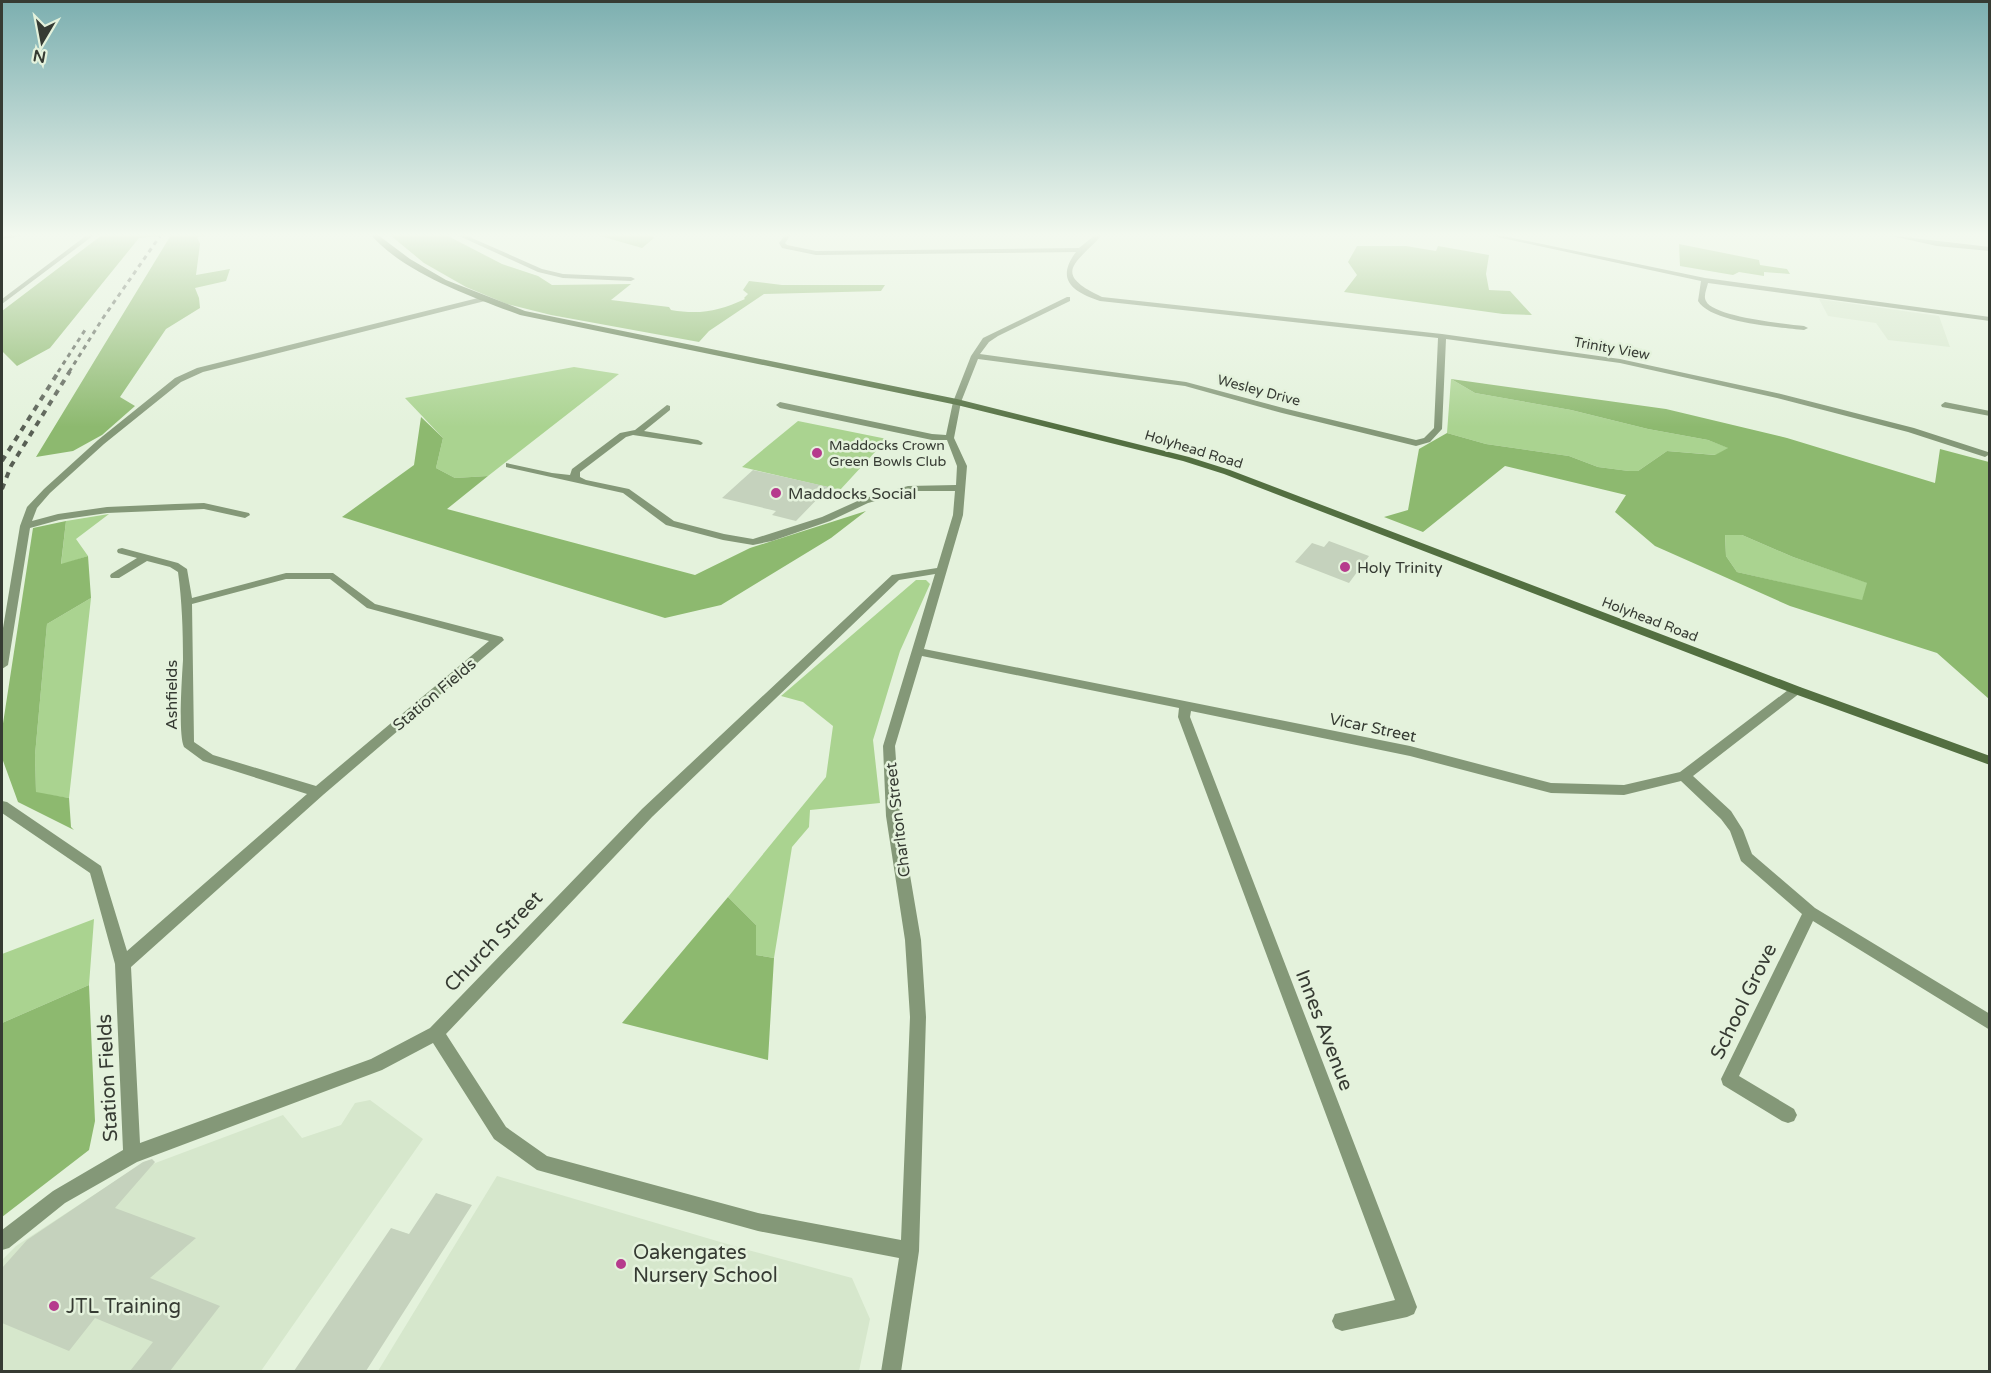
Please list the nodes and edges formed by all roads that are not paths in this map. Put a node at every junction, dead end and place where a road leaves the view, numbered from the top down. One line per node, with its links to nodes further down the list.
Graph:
1 (482, 299): 10 (street, Holyhead Road); 23 (street)
2 (1067, 299): 9 (street)
3 (1105, 299): 8 (street, Trinity View)
4 (1702, 299): 6 (street)
5 (1837, 299): 7 (street)
6 (1802, 317)
7 (1988, 321)
8 (1442, 336): 9 (street, Wesley Drive); 18 (street, Trinity View)
9 (975, 356): 10 (street)
10 (957, 402): 16 (street); 31 (street, Holyhead Road)
11 (780, 405): 16 (street)
12 (1945, 405): 14 (street)
13 (668, 408): 15 (street)
14 (1989, 414)
15 (638, 432): 17 (street); 20 (street)
16 (950, 438): 21 (street, Charlton Street)
17 (698, 444)
18 (1985, 454)
19 (509, 465): 20 (street)
20 (574, 478): 21 (street)
21 (961, 488): 26 (street, Charlton Street)
22 (245, 515): 23 (street)
23 (25, 526): 30 (street)
24 (122, 551): 25 (street, Ashfields)
25 (146, 557): 27 (street); 28 (street, Ashfields)
26 (943, 570): 29 (street, Charlton Street); 40 (street, Church Street)
27 (115, 576)
28 (188, 602): 35 (street, Ashfields); 35 (street, Station Fields)
29 (916, 651): 32 (street, Vicar Street); 44 (street, Charlton Street)
30 (2, 665)
31 (1796, 690): 33 (street, Holyhead Road); 34 (street, Vicar Street)
32 (1186, 706): 34 (street, Vicar Street); 45 (street, Innes Avenue)
33 (1989, 761)
34 (1684, 777): 37 (street)
35 (318, 792): 38 (street, Station Fields)
36 (2, 806): 38 (street, Station Fields)
37 (1810, 912): 39 (street); 41 (street, School Grove)
38 (123, 964): 42 (street, Station Fields)
39 (1989, 1023)
40 (436, 1033): 42 (street, Church Street); 44 (street)
41 (1788, 1115)
42 (132, 1155): 43 (street, Church Street)
43 (2, 1241)
44 (910, 1251): 46 (street, Charlton Street)
45 (1342, 1321)
46 (891, 1371)

